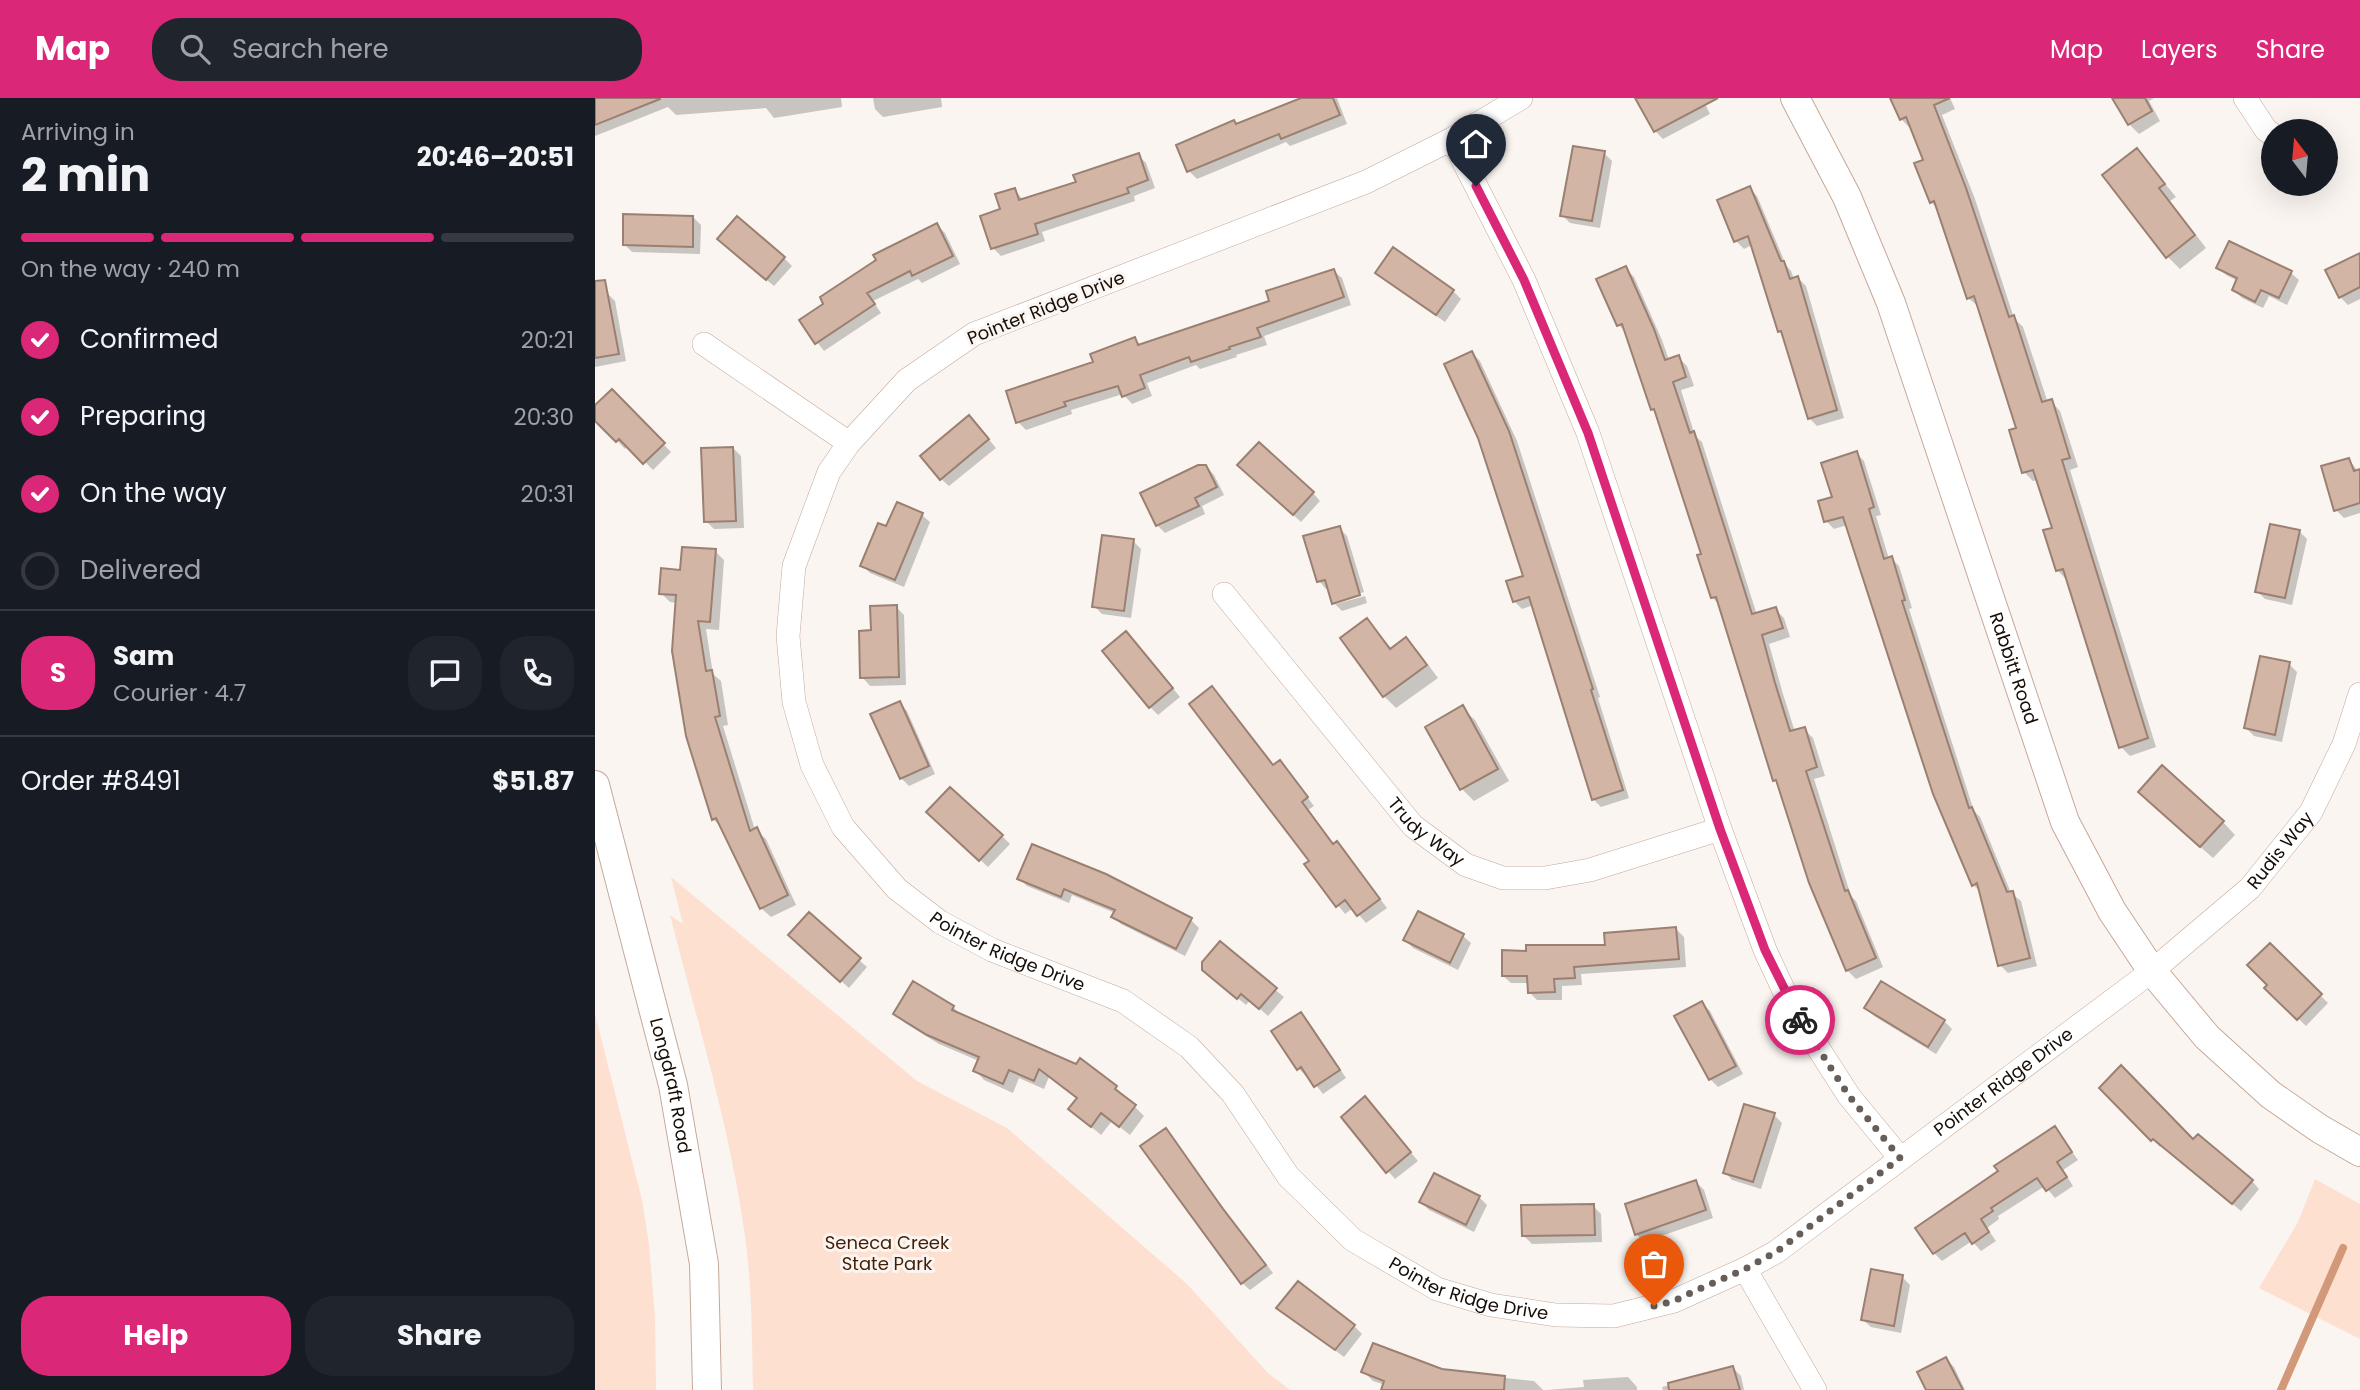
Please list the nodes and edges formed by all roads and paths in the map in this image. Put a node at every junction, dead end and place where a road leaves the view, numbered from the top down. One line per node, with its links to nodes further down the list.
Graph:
1 (1521, 98): 5 (street, Pointer Ridge Drive)
2 (1795, 98): 12 (street, Rabbitt Road)
3 (2245, 98): 4 (street)
4 (2261, 123)
5 (1452, 139): 7 (street, Pointer Ridge Drive); 11 (street)
6 (704, 344): 7 (street)
7 (849, 443): 15 (street, Pointer Ridge Drive)
8 (1224, 594): 11 (street, Trudy Way)
9 (2360, 694): 12 (street, Rudis Way)
10 (595, 785): 16 (street, Longdraft Road)
11 (1720, 829): 14 (street)
12 (2152, 971): 13 (street, Rabbitt Road); 14 (street, Pointer Ridge Drive)
13 (2360, 1152)
14 (1900, 1158): 15 (street, Pointer Ridge Drive)
15 (1745, 1269): 17 (street)
16 (707, 1390)
17 (1815, 1390)

